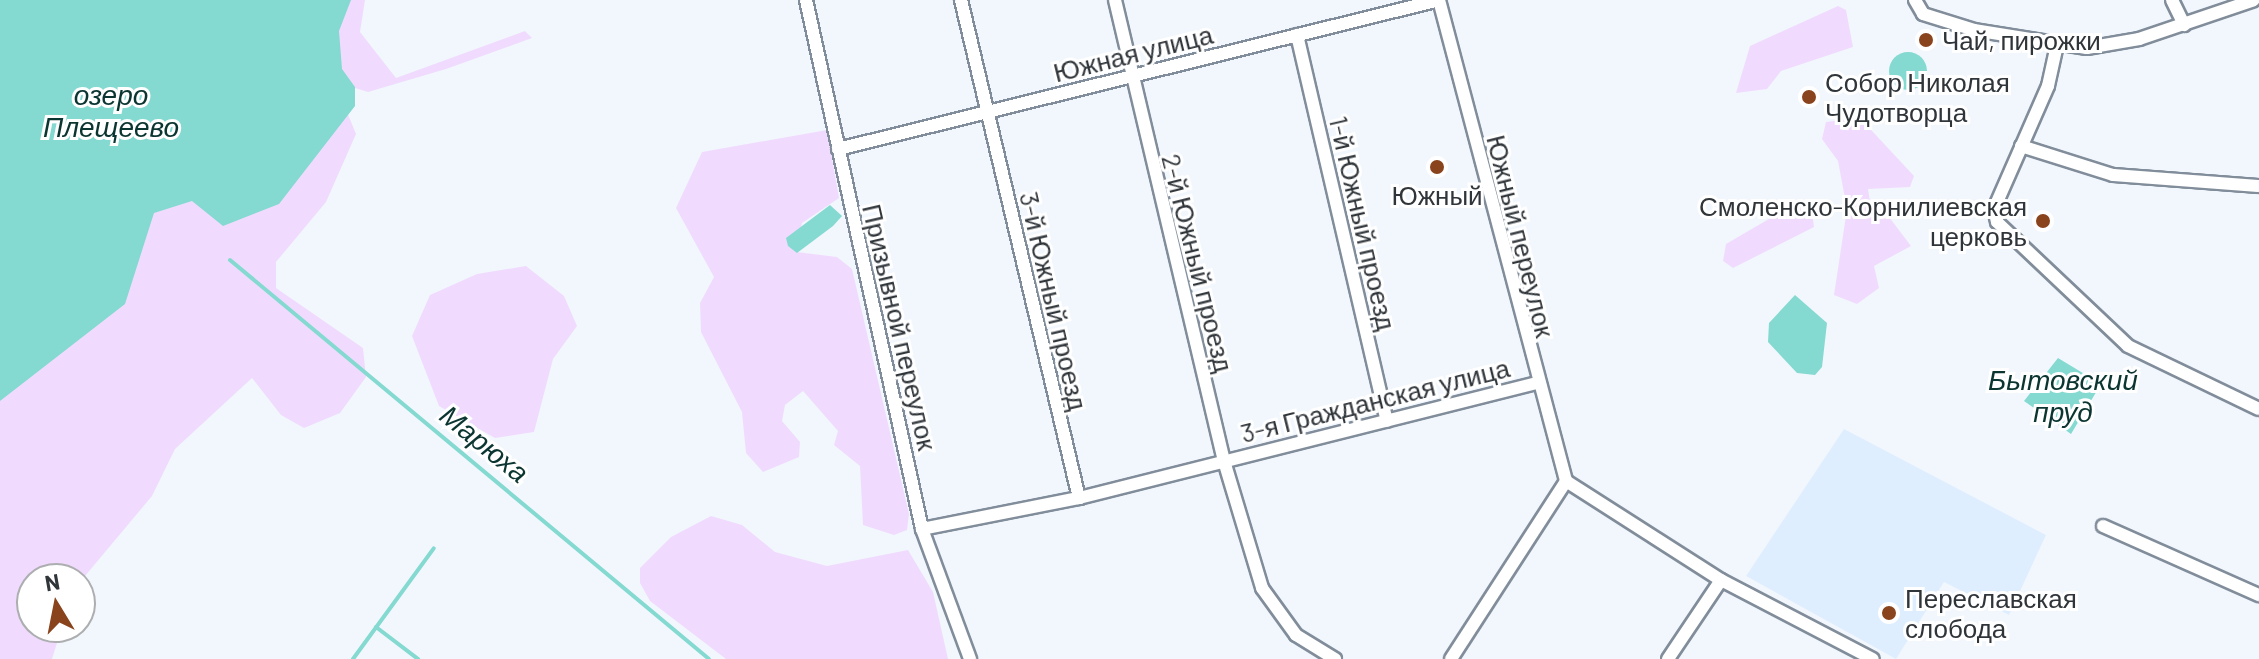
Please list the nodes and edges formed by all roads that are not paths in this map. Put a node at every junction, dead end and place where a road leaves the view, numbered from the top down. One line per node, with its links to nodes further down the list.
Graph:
1 (806, 0): 14 (street, Призывной переулок)
2 (961, 0): 12 (street, 3-й Южный проезд)
3 (1115, 0): 11 (street, 2-й Южный проезд)
4 (1439, 0): 9 (street, Южная улица); 16 (street, Южный переулок)
5 (1915, 0): 10 (street)
6 (2172, 0): 8 (street)
7 (2254, 0): 8 (street)
8 (2184, 25): 10 (street)
9 (1297, 35): 11 (street, Южная улица); 18 (street, 1-й Южный проезд)
10 (2057, 45): 13 (street)
11 (1130, 76): 12 (street, Южная улица); 19 (street, 2-й Южный проезд)
12 (988, 114): 14 (street, Южная улица); 21 (street, 3-й Южный проезд)
13 (2021, 146): 15 (street); 17 (street)
14 (838, 149): 23 (street, Призывной переулок)
15 (2259, 186)
16 (1536, 383): 18 (street, 3-я Гражданская улица); 20 (street, Южный переулок)
17 (2259, 409)
18 (1387, 421): 19 (street, 3-я Гражданская улица)
19 (1224, 461): 21 (street, 3-я Гражданская улица); 27 (street, 3-я Гражданская улица)
20 (1566, 481): 24 (street); 28 (street)
21 (1079, 498): 23 (street, 3-я Гражданская улица)
22 (2103, 526): 25 (street)
23 (922, 529): 26 (street, Призывной переулок)
24 (1721, 580): 29 (street); 30 (street)
25 (2259, 595)
26 (970, 659)
27 (1335, 659)
28 (1451, 659)
29 (1668, 659)
30 (1873, 659)

